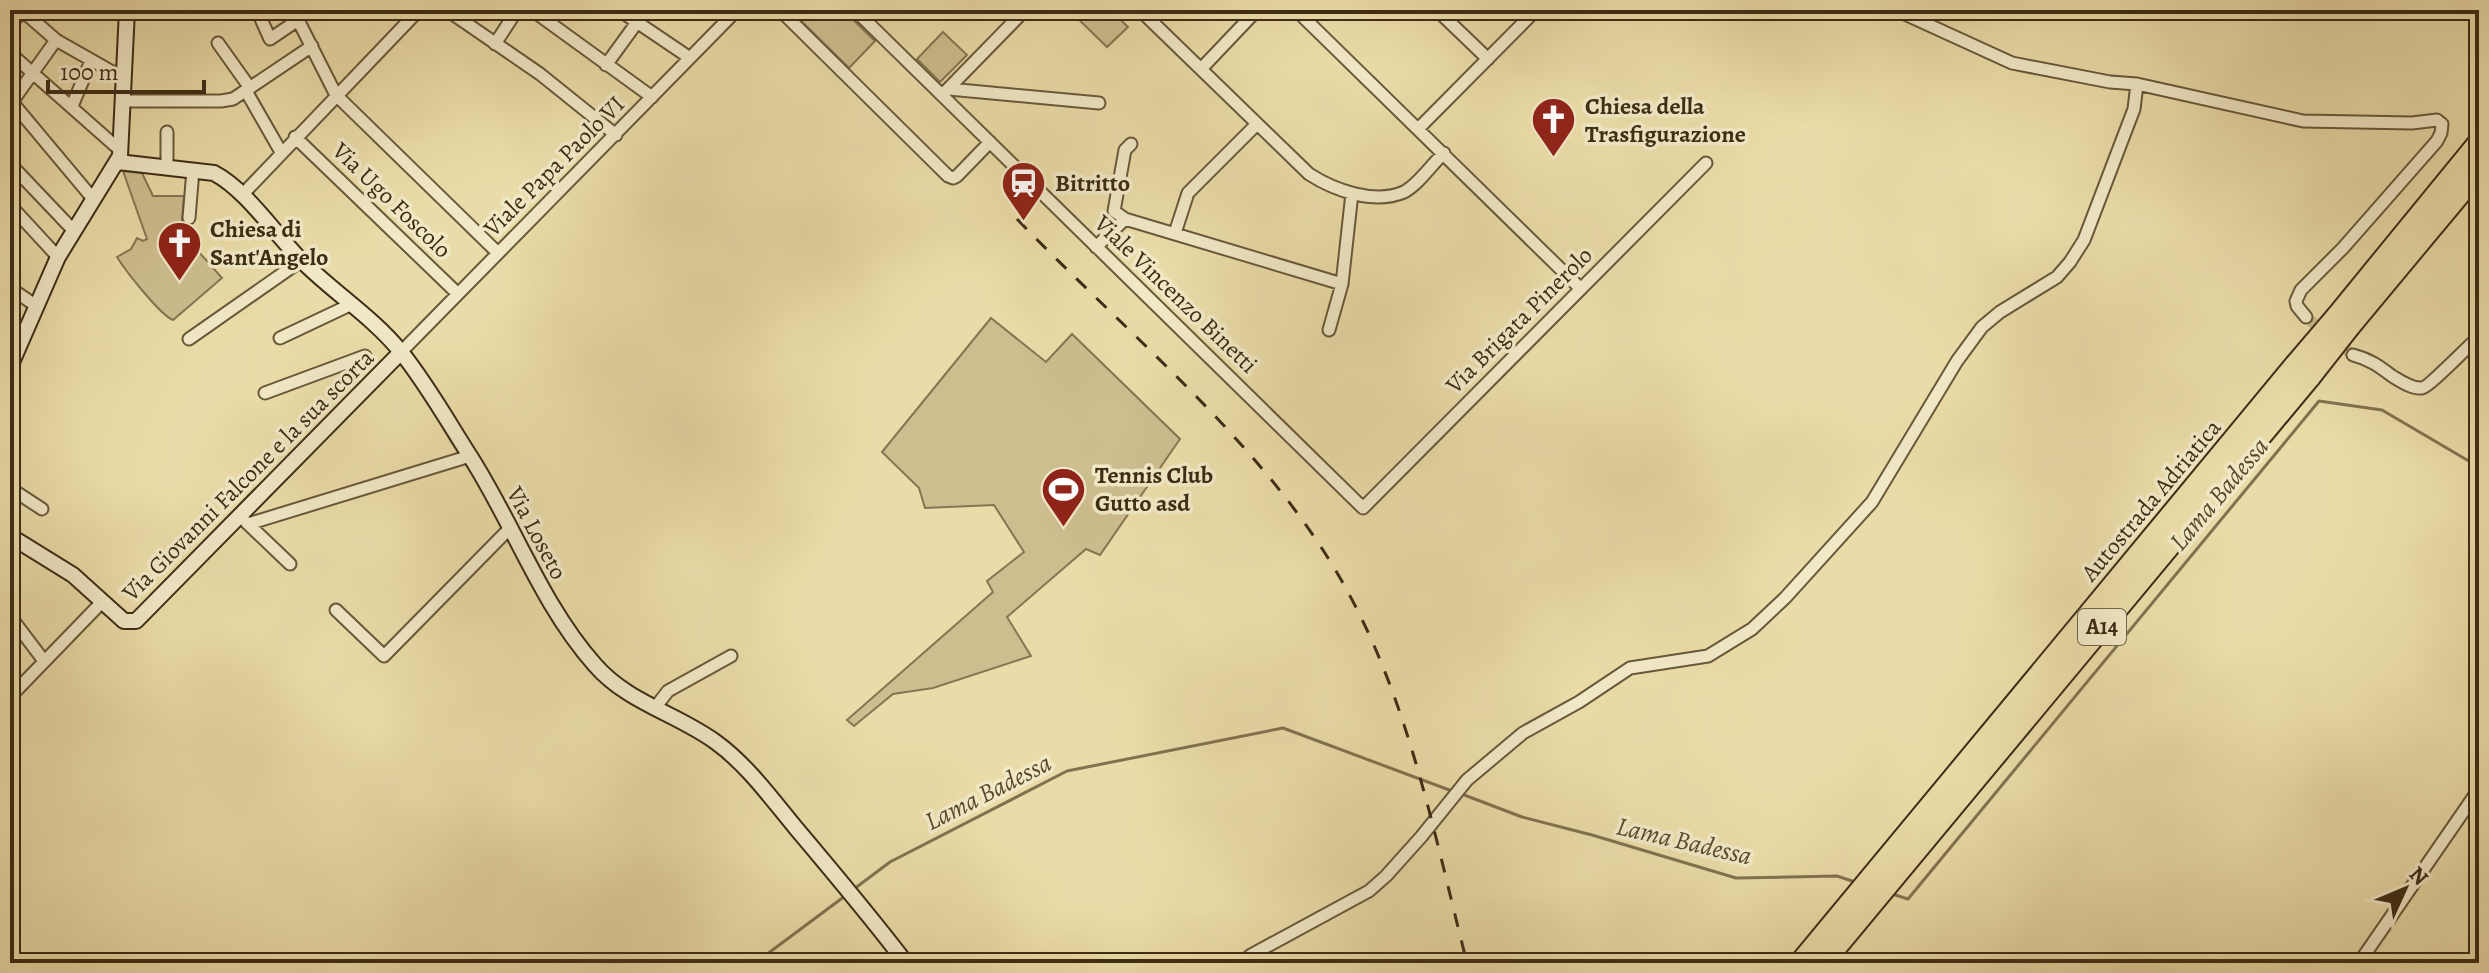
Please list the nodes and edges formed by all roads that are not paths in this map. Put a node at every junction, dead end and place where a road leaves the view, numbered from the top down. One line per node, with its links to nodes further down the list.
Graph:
1 (127, 10): 33 (main road)
2 (257, 10): 20 (street)
3 (419, 10): 37 (street)
4 (447, 10): 24 (street)
5 (517, 10): 24 (street)
6 (532, 10): 30 (street)
7 (619, 10): 21 (street)
8 (646, 10): 21 (street)
9 (737, 10): 27 (street, Viale Papa Paolo VI)
10 (780, 10): 47 (street)
11 (855, 10): 36 (street, Viale Vincenzo Binetti)
12 (1025, 10): 36 (street)
13 (1140, 10): 31 (street)
14 (1257, 10): 31 (street)
15 (1296, 10): 43 (street)
16 (1437, 10): 28 (street)
17 (1536, 10): 28 (street)
18 (1896, 10): 34 (street)
19 (18, 14): 22 (street)
20 (295, 15): 25 (street)
21 (637, 23): 27 (street); 30 (street)
22 (56, 40): 29 (street); 32 (street)
23 (218, 43): 35 (street)
24 (495, 44): 45 (street)
25 (312, 46): 35 (street); 37 (street)
26 (10, 53): 32 (street)
27 (690, 58): 38 (street, Viale Papa Paolo VI)
28 (1488, 59): 43 (street)
29 (91, 61): 33 (street); 41 (street)
30 (606, 65): 38 (street)
31 (1201, 69): 42 (street)
32 (34, 72): 41 (street); 60 (street)
33 (123, 78): 39 (main road)
34 (2137, 84): 76 (street); 105 (street)
35 (248, 89): 39 (street); 50 (street)
36 (945, 92): 40 (street); 47 (street, Viale Vincenzo Binetti)
37 (336, 95): 46 (street); 67 (street)
38 (652, 97): 45 (street, Viale Papa Paolo VI)
39 (124, 101): 52 (main road)
40 (1099, 103)
41 (72, 106): 52 (street)
42 (1257, 124): 58 (street); 65 (street)
43 (1418, 129): 51 (street)
44 (167, 132): 54 (street)
45 (616, 135): 67 (street, Viale Papa Paolo VI)
46 (295, 137): 50 (street); 73 (street, Via Ugo Foscolo)
47 (990, 142): 66 (street, Viale Vincenzo Binetti)
48 (2479, 142): 77 (highway, Autostrada Adriatica / A14)
49 (1131, 144): 63 (street)
50 (281, 152): 59 (street)
51 (1444, 153): 58 (street); 72 (street)
52 (120, 157): 54 (main road, Via Loseto); 60 (main road)
53 (1706, 163): 72 (street, Via Brigata Pinerolo)
54 (167, 167): 55 (main road, Via Loseto)
55 (193, 170): 59 (main road, Via Loseto); 62 (street)
56 (2479, 171): 77 (highway, Autostrada Adriatica / A14)
57 (10, 175): 64 (street)
58 (1352, 193): 70 (street)
59 (243, 194): 69 (main road, Via Loseto)
60 (94, 200): 64 (main road)
61 (10, 205): 68 (street)
62 (189, 218)
63 (1125, 219): 65 (street); 66 (street)
64 (74, 231): 68 (main road)
65 (1175, 233): 70 (street)
66 (1096, 247): 89 (street, Viale Vincenzo Binetti)
67 (498, 253): 73 (street, Viale Papa Paolo VI)
68 (58, 257): 75 (main road)
69 (302, 260): 74 (main road, Via Loseto); 81 (street)
70 (1342, 284): 78 (street)
71 (10, 288): 75 (street)
72 (1581, 289): 89 (street, Via Brigata Pinerolo)
73 (458, 294): 84 (street, Viale Papa Paolo VI)
74 (352, 304): 80 (street); 84 (main road, Via Loseto)
75 (35, 305): 85 (main road)
76 (2306, 317)
77 (2343, 322): 103 (highway, Autostrada Adriatica / A14, bridge)
78 (1329, 330)
79 (2479, 337): 82 (street)
80 (280, 338)
81 (189, 339)
82 (2353, 355)
83 (365, 356): 86 (street)
84 (406, 359): 87 (main road, Via Loseto); 91 (main road, Via Giovanni Falcone e la sua scorta)
85 (10, 367)
86 (265, 393)
87 (470, 456): 91 (street); 92 (main road, Via Loseto)
88 (10, 488): 90 (street)
89 (1363, 508)
90 (42, 509)
91 (244, 520): 94 (street); 95 (main road, Via Giovanni Falcone e la sua scorta)
92 (511, 527): 96 (street); 101 (main road, Via Loseto)
93 (10, 536): 95 (main road)
94 (290, 564)
95 (102, 602): 99 (street)
96 (336, 610)
97 (10, 616): 99 (street)
98 (731, 656): 101 (street)
99 (44, 661): 100 (street)
100 (12, 691)
101 (654, 709): 104 (main road, Via Loseto)
102 (2479, 789): 107 (street)
103 (1824, 954): 106 (highway, Autostrada Adriatica / A14)
104 (906, 963)
105 (1241, 963)
106 (1800, 963)
107 (2359, 963)

